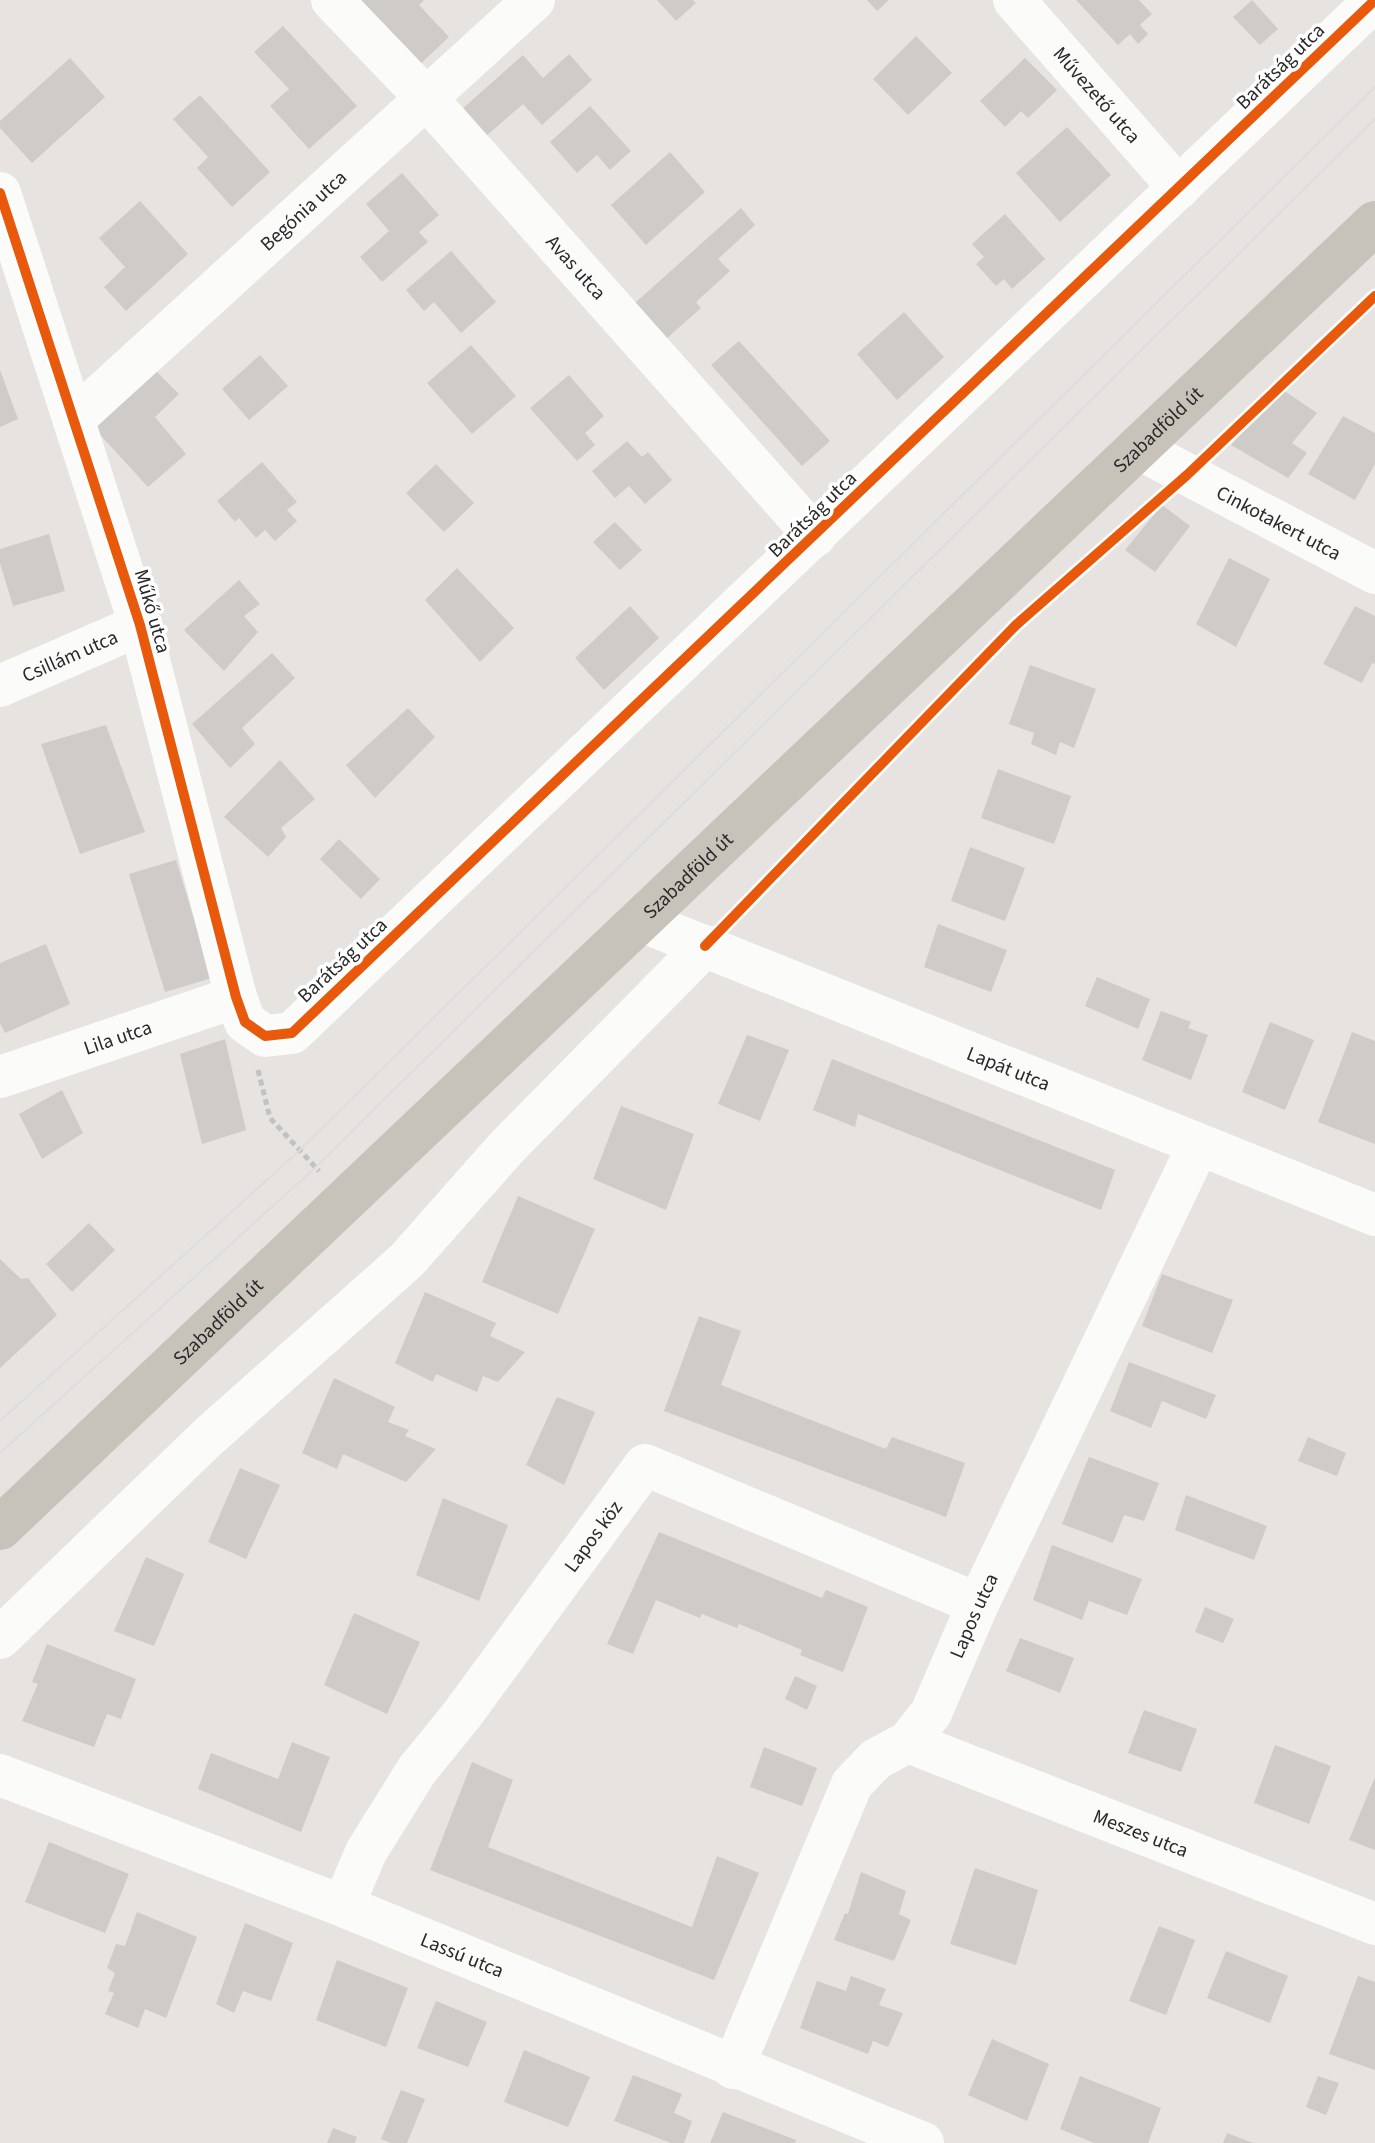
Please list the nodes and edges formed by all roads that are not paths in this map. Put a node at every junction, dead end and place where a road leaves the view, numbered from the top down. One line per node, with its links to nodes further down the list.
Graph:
1 (332, 0): 5 (street, Avas utca)
2 (534, 0): 5 (street, Begónia utca)
3 (1014, 0): 6 (street, Művezető utca)
4 (1375, 0): 6 (street, Barátság utca)
5 (427, 99): 9 (street, Begónia utca); 11 (street, Avas utca)
6 (1179, 188): 11 (street, Barátság utca)
7 (1, 202): 9 (street, Műkő utca)
8 (1375, 223): 10 (main road, Szabadföld út)
9 (74, 419): 13 (street, Műkő utca)
10 (1139, 449): 12 (street, Cinkotakert utca); 15 (main road, Szabadföld út)
11 (815, 536): 18 (street, Barátság utca)
12 (1375, 573)
13 (140, 625): 14 (street, Csillám utca); 17 (street, Műkő utca)
14 (0, 686)
15 (641, 921): 16 (street, Lapát utca); 22 (main road, Szabadföld út)
16 (705, 946): 20 (street, Lapát utca); 24 (street)
17 (236, 997): 18 (street, Műkő utca); 19 (street, Lila utca)
18 (265, 1036)
19 (0, 1077)
20 (1198, 1146): 21 (street, Lapát utca); 23 (street, Lapos utca)
21 (1375, 1215)
22 (0, 1528)
23 (978, 1604): 25 (street, Lapos utca); 27 (street, Lapos köz)
24 (0, 1638)
25 (908, 1742): 28 (street, Meszes utca); 29 (street, Lapos utca)
26 (0, 1775): 27 (street, Lassú utca)
27 (343, 1906): 29 (street, Lassú utca)
28 (1375, 1924)
29 (733, 2068): 30 (street, Lassú utca)
30 (923, 2143)

